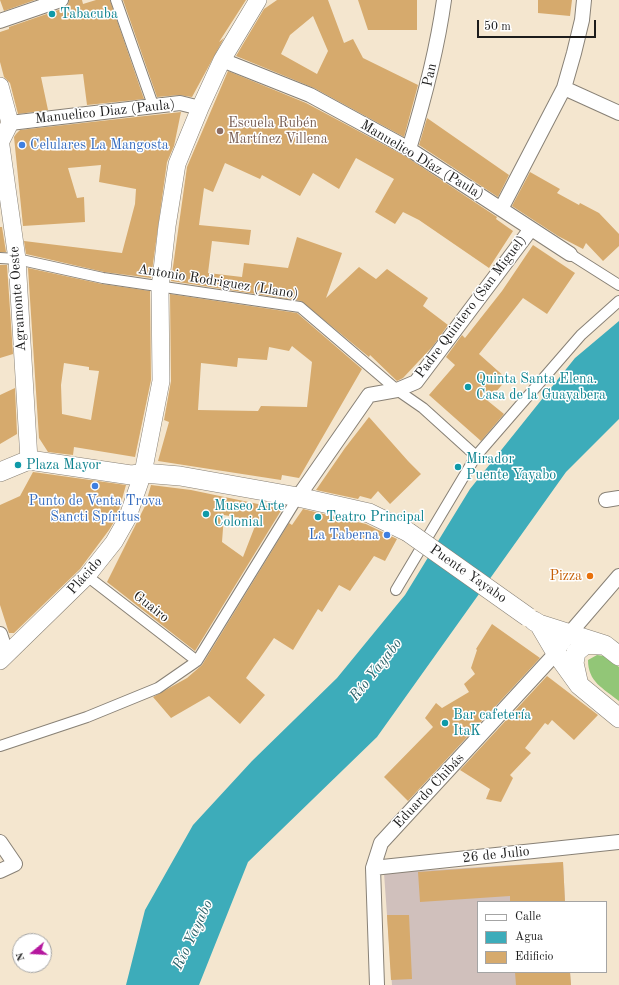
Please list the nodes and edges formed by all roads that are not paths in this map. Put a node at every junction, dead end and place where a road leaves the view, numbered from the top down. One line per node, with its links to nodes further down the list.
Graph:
1 (61, 0): 6 (street)
2 (116, 0): 10 (street)
3 (258, 0): 7 (street, Plácido)
4 (444, 0): 15 (street, Pan)
5 (584, 0): 9 (street)
6 (0, 21)
7 (222, 60): 11 (street, Plácido); 15 (street, Manuelico Díaz (Paula))
8 (0, 86): 13 (street)
9 (564, 88): 12 (street); 16 (street)
10 (153, 105): 11 (street, Manuelico Diaz (Paula)); 13 (street, Manuelico Diaz (Paula))
11 (200, 108): 21 (street, Plácido)
12 (619, 113)
13 (10, 123): 14 (street)
14 (1, 140): 19 (street, Agramonte Oeste)
15 (409, 149): 16 (street, Manuelico Díaz (Paula))
16 (501, 209): 17 (street, Manuelico Díaz (Paula))
17 (531, 229): 18 (street, Manuelico Díaz (Paula)); 23 (street, Padre Quintero (San Miguel))
18 (570, 254): 20 (street)
19 (8, 258): 21 (street, Antonio Rodriguez (Llano)); 25 (street, Agramonte Oeste)
20 (619, 285)
21 (160, 288): 23 (street, Antonio Rodriguez (Llano)); 27 (street, Plácido)
22 (619, 301): 24 (street)
23 (397, 390): 24 (street, Antonio Rodriguez (Llano)); 28 (street, Padre Quintero (San Miguel))
24 (476, 456): 31 (street)
25 (29, 460): 26 (main road); 27 (main road, Puente Yayabo)
26 (0, 472)
27 (143, 473): 28 (main road, Puente Yayabo); 29 (street, Plácido)
28 (298, 497): 32 (main road, Puente Yayabo, bridge); 38 (street, Padre Quintero (San Miguel))
29 (87, 576): 37 (street, Plácido); 38 (street, Guairo)
30 (619, 576): 33 (street, Eduardo Chibás)
31 (396, 590)
32 (534, 620): 33 (main road); 36 (main road)
33 (570, 633): 35 (main road); 36 (street, Eduardo Chibás)
34 (0, 634): 37 (street)
35 (612, 651): 39 (main road)
36 (556, 653): 39 (main road); 44 (street, Eduardo Chibás)
37 (3, 658)
38 (197, 661): 41 (street, Padre Quintero (San Miguel))
39 (579, 685): 40 (main road)
40 (619, 718)
41 (0, 746)
42 (0, 842): 45 (street)
43 (619, 842): 44 (street, 26 de Julio)
44 (373, 868): 46 (street, Eduardo Chibás)
45 (0, 871)
46 (377, 985)

